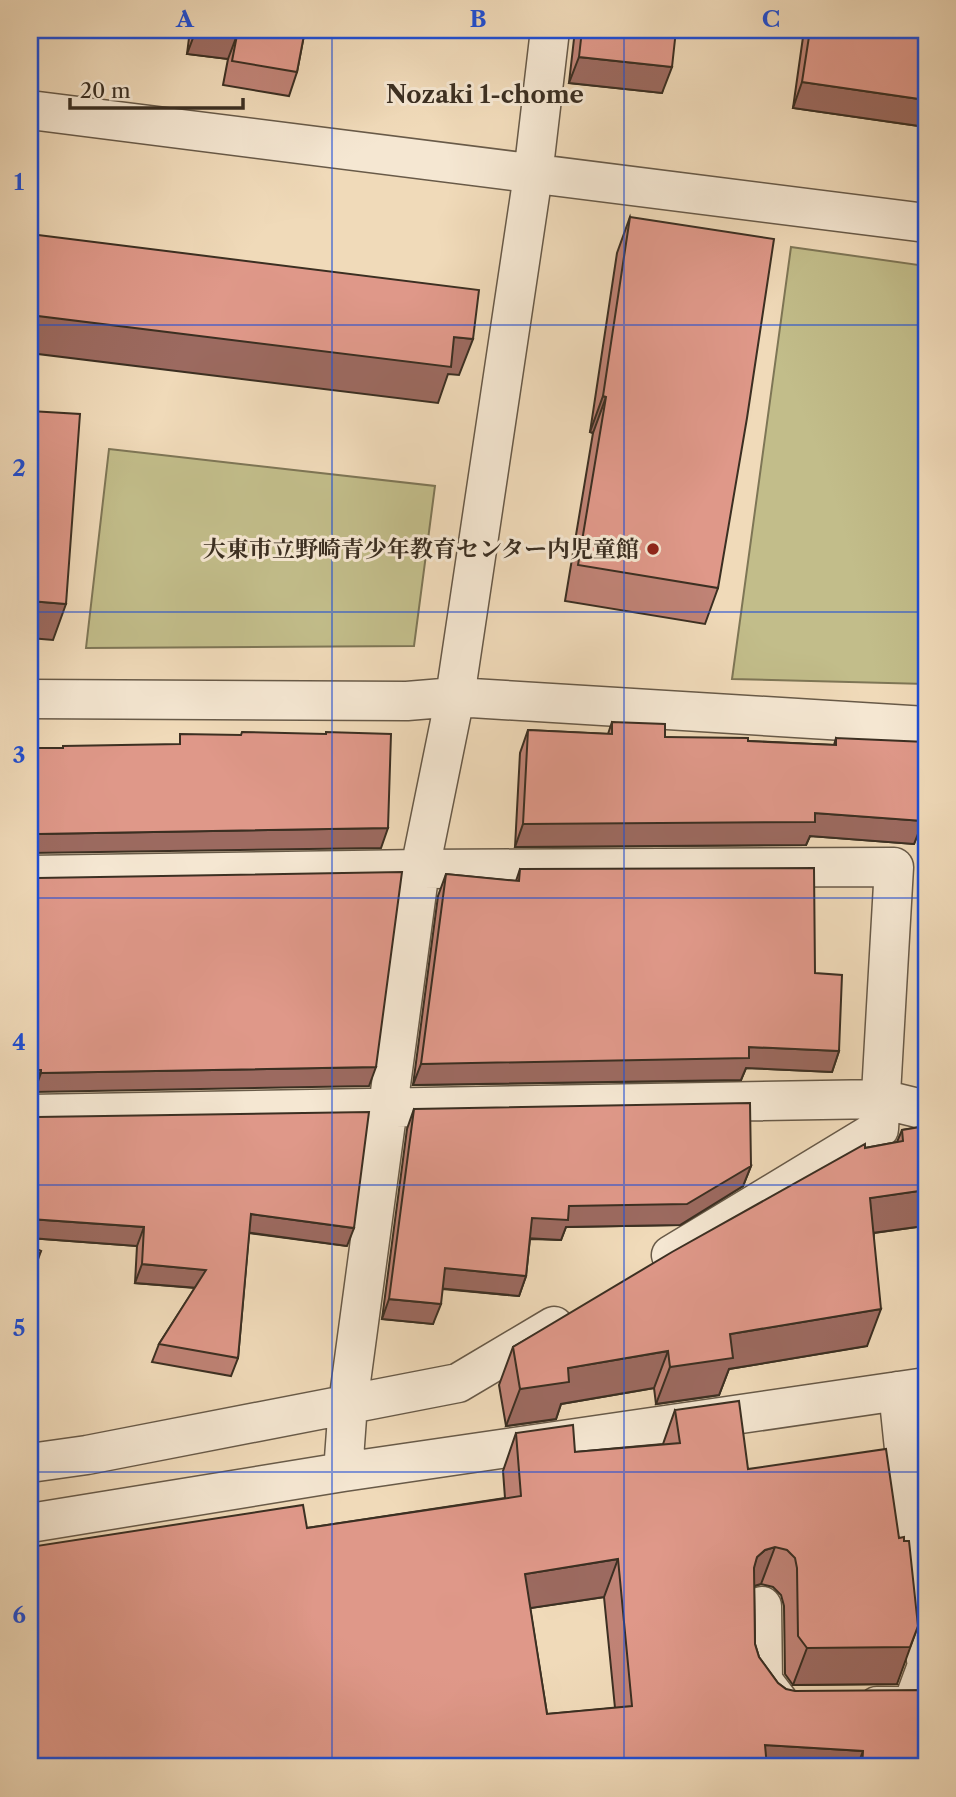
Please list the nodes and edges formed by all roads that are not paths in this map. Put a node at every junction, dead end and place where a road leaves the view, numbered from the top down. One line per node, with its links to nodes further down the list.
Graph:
1 (550, 30): 3 (street)
2 (30, 110): 3 (street)
3 (533, 175): 4 (street); 5 (street)
4 (926, 223)
5 (455, 697): 6 (street); 7 (street); 8 (street)
6 (30, 699)
7 (926, 726)
8 (420, 869): 9 (street); 10 (street); 11 (street)
9 (30, 875)
10 (881, 1099): 11 (street); 12 (street); 14 (street)
11 (388, 1108): 13 (street); 17 (street)
12 (926, 1110)
13 (30, 1114)
14 (638, 1275)
15 (580, 1311): 17 (street)
16 (912, 1389): 19 (street); 22 (street)
17 (348, 1404): 18 (street); 19 (street)
18 (30, 1463)
19 (343, 1472): 20 (street)
20 (30, 1523)
21 (762, 1606): 23 (street)
22 (926, 1660)
23 (926, 1668)

